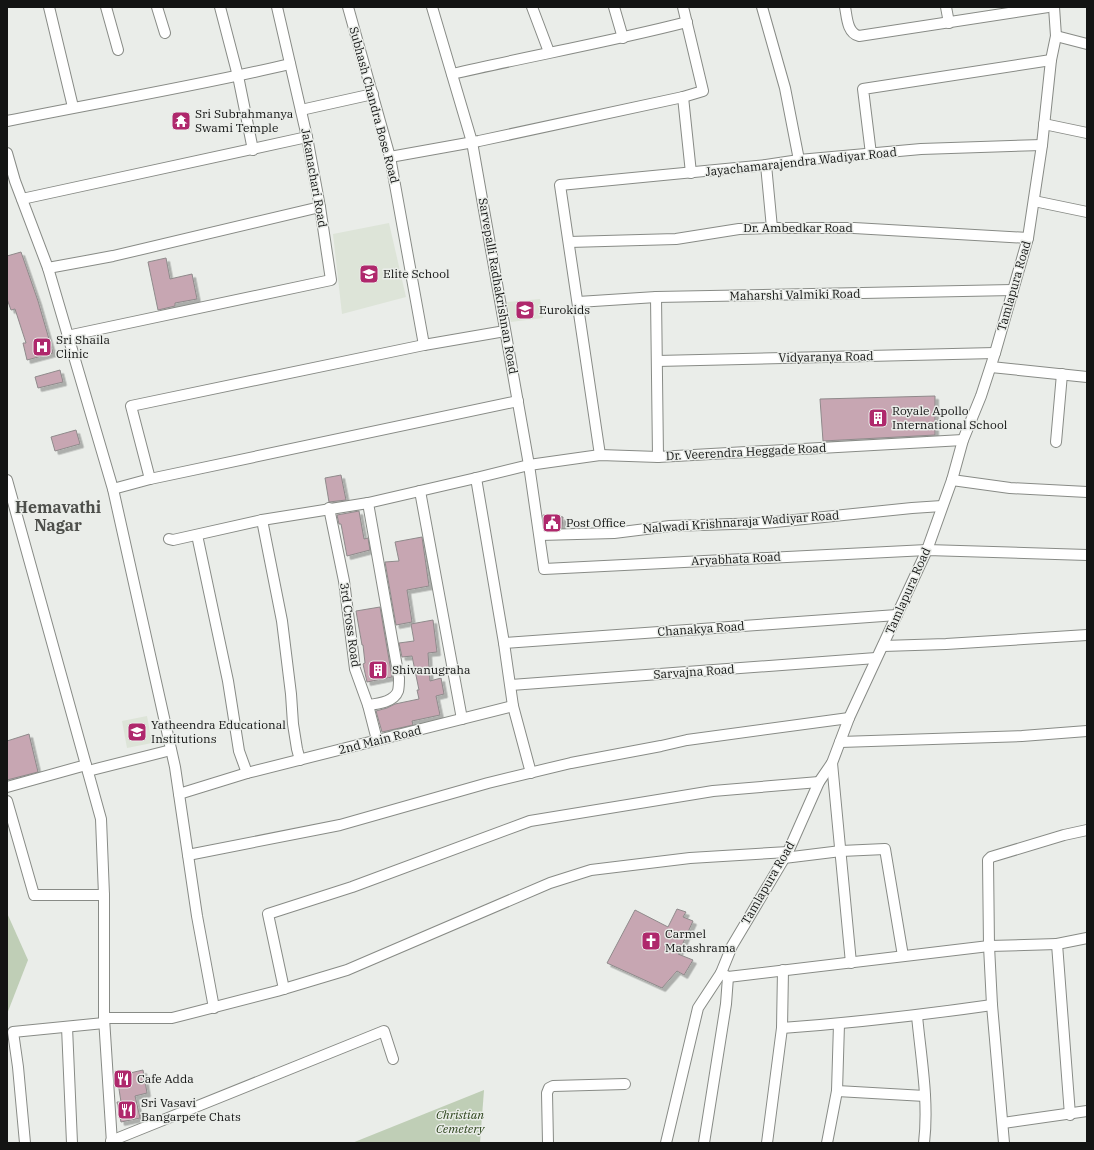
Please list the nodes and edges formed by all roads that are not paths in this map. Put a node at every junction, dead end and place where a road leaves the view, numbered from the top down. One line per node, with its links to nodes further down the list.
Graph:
1 (49, 7): 31 (street)
2 (106, 7): 23 (street)
3 (157, 7): 19 (street)
4 (220, 7): 28 (street)
5 (277, 7): 26 (street, Jakanachari Road)
6 (348, 7): 29 (street, Subhash Chandra Bose Road)
7 (432, 7): 27 (street, Sarvepalli Radhakrishnan Road)
8 (532, 7): 24 (street)
9 (614, 7): 21 (street)
10 (683, 7): 17 (street)
11 (762, 7): 43 (street)
12 (845, 7): 18 (street)
13 (946, 7): 18 (street)
14 (1048, 7): 16 (street)
15 (1054, 7): 20 (street, Tamlapura Road)
16 (1020, 9): 18 (street)
17 (687, 22): 21 (street); 30 (street)
18 (949, 23)
19 (165, 33)
20 (1056, 36): 22 (street); 25 (street, Tamlapura Road)
21 (623, 38): 24 (street)
22 (1087, 44)
23 (118, 50)
24 (549, 52): 27 (street)
25 (1051, 60): 34 (street, Tamlapura Road); 41 (street)
26 (290, 64): 28 (street); 32 (street, Jakanachari Road)
27 (452, 74): 37 (street, Sarvepalli Radhakrishnan Road)
28 (238, 76): 31 (street); 39 (street)
29 (373, 94): 32 (street); 42 (street, Subhash Chandra Bose Road)
30 (683, 97): 37 (street); 45 (street)
31 (73, 108): 33 (street)
32 (301, 110): 36 (street, Jakanachari Road)
33 (7, 121)
34 (1044, 124): 35 (street); 38 (street, Tamlapura Road)
35 (1087, 133)
36 (307, 137): 39 (street); 48 (street, Jakanachari Road)
37 (472, 142): 42 (street); 57 (street, Sarvepalli Radhakrishnan Road)
38 (1042, 145): 41 (street, Jayachamarajendra Wadiyar Road); 47 (street, Tamlapura Road)
39 (252, 150): 46 (street)
40 (7, 153): 46 (street)
41 (871, 154): 43 (street, Jayachamarajendra Wadiyar Road)
42 (390, 157): 59 (street, Subhash Chandra Bose Road)
43 (799, 160): 44 (street, Jayachamarajendra Wadiyar Road)
44 (766, 165): 45 (street, Jayachamarajendra Wadiyar Road); 50 (street)
45 (692, 173): 52 (street, Jayachamarajendra Wadiyar Road)
46 (22, 200): 53 (street)
47 (1034, 201): 49 (street); 51 (street, Tamlapura Road)
48 (320, 207): 53 (street); 58 (street, Jakanachari Road)
49 (1087, 212)
50 (772, 228): 51 (street, Dr. Ambedkar Road); 52 (street, Dr. Ambedkar Road)
51 (1028, 238): 54 (street, Tamlapura Road)
52 (568, 242): 56 (street)
53 (48, 268): 58 (street)
54 (1013, 290): 55 (street, Maharshi Valmiki Road); 60 (street, Tamlapura Road)
55 (656, 297): 56 (street, Maharshi Valmiki Road); 61 (street)
56 (578, 302): 68 (street)
57 (505, 331): 59 (street); 65 (street, Sarvepalli Radhakrishnan Road)
58 (67, 336): 75 (street)
59 (424, 345): 72 (street)
60 (995, 352): 61 (street, Vidyaranya Road); 62 (street, Tamlapura Road)
61 (657, 361): 69 (street)
62 (991, 367): 63 (street); 66 (street, Tamlapura Road)
63 (1062, 374): 64 (street); 67 (street)
64 (1087, 377)
65 (518, 401): 70 (street, Sarvepalli Radhakrishnan Road); 72 (street)
66 (963, 440): 69 (street, Dr. Veerendra Heggade Road); 74 (street, Tamlapura Road)
67 (1056, 442)
68 (600, 455): 69 (street, Dr. Veerendra Heggade Road); 70 (street, Dr. Veerendra Heggade Road)
69 (658, 457)
70 (529, 465): 71 (street, Dr. Veerendra Heggade Road); 83 (street, Sarvepalli Radhakrishnan Road)
71 (476, 478): 76 (street, Dr. Veerendra Heggade Road); 90 (street)
72 (150, 479): 75 (street)
73 (7, 480): 104 (street)
74 (952, 480): 77 (street); 79 (street, Tamlapura Road)
75 (113, 489): 101 (street)
76 (420, 491): 78 (street, Dr. Veerendra Heggade Road); 97 (street)
77 (1087, 492)
78 (368, 502): 80 (street, Dr. Veerendra Heggade Road); 94 (street)
79 (942, 506): 83 (street, Nalwadi Krishnaraja Wadiyar Road); 85 (street, Tamlapura Road)
80 (329, 508): 81 (street, Dr. Veerendra Heggade Road); 94 (street, 3rd Cross Road)
81 (262, 520): 82 (street, Dr. Veerendra Heggade Road); 102 (street)
82 (197, 535): 84 (street, Dr. Veerendra Heggade Road); 105 (street)
83 (540, 535): 87 (street, Sarvepalli Radhakrishnan Road)
84 (169, 539)
85 (927, 550): 86 (street, Aryabhata Road); 87 (street, Aryabhata Road); 88 (street, Tamlapura Road)
86 (1087, 555)
87 (544, 569)
88 (897, 615): 90 (street, Chanakya Road); 91 (street, Tamlapura Road)
89 (1087, 635): 91 (street)
90 (504, 643): 93 (street)
91 (884, 646): 92 (street, Tamlapura Road)
92 (876, 658): 93 (street, Sarvajna Road); 96 (street, Tamlapura Road)
93 (511, 685): 95 (street)
94 (368, 705): 99 (street, 3rd Cross Road)
95 (514, 706): 97 (street, 2nd Main Road); 106 (street)
96 (849, 718): 100 (street, Tamlapura Road); 106 (street)
97 (462, 719): 99 (street, 2nd Main Road)
98 (1087, 731): 100 (street)
99 (377, 740): 102 (street, 2nd Main Road)
100 (840, 742): 103 (street, Tamlapura Road)
101 (171, 750): 104 (street); 109 (street)
102 (300, 760): 105 (street, 2nd Main Road)
103 (832, 763): 107 (street, Tamlapura Road); 112 (street)
104 (87, 768): 108 (street); 115 (street)
105 (247, 773): 109 (street, 2nd Main Road)
106 (531, 773): 113 (street)
107 (819, 782): 114 (street, Tamlapura Road); 123 (street)
108 (7, 787)
109 (179, 794): 113 (street)
110 (7, 801): 115 (street)
111 (1086, 832): 118 (street)
112 (841, 851): 114 (street); 119 (street); 120 (street)
113 (188, 855): 125 (street)
114 (786, 855): 122 (street, Tamlapura Road); 123 (street)
115 (104, 895): 127 (street)
116 (1087, 938): 117 (street)
117 (1057, 944): 118 (street); 137 (street)
118 (989, 946): 119 (street); 124 (street)
119 (903, 956): 120 (street)
120 (851, 963): 121 (street)
121 (783, 970): 122 (street); 130 (street)
122 (724, 975): 143 (street, Tamlapura Road); 144 (street)
123 (284, 989): 125 (street)
124 (992, 1005): 126 (street); 138 (street)
125 (214, 1008): 127 (street)
126 (917, 1016): 128 (street); 135 (street)
127 (104, 1021): 129 (street); 139 (street)
128 (839, 1024): 130 (street); 134 (street)
129 (67, 1027): 131 (street); 141 (street)
130 (782, 1028): 145 (street)
131 (10, 1032): 140 (street)
132 (393, 1058): 139 (street)
133 (625, 1084): 142 (street)
134 (837, 1091): 135 (street); 146 (street)
135 (925, 1096): 147 (street)
136 (1087, 1112): 137 (street)
137 (1070, 1115): 138 (street)
138 (1003, 1123): 148 (street)
139 (112, 1142)
140 (24, 1143)
141 (72, 1143)
142 (548, 1143)
143 (666, 1143)
144 (704, 1143)
145 (767, 1143)
146 (827, 1143)
147 (924, 1143)
148 (1004, 1143)

